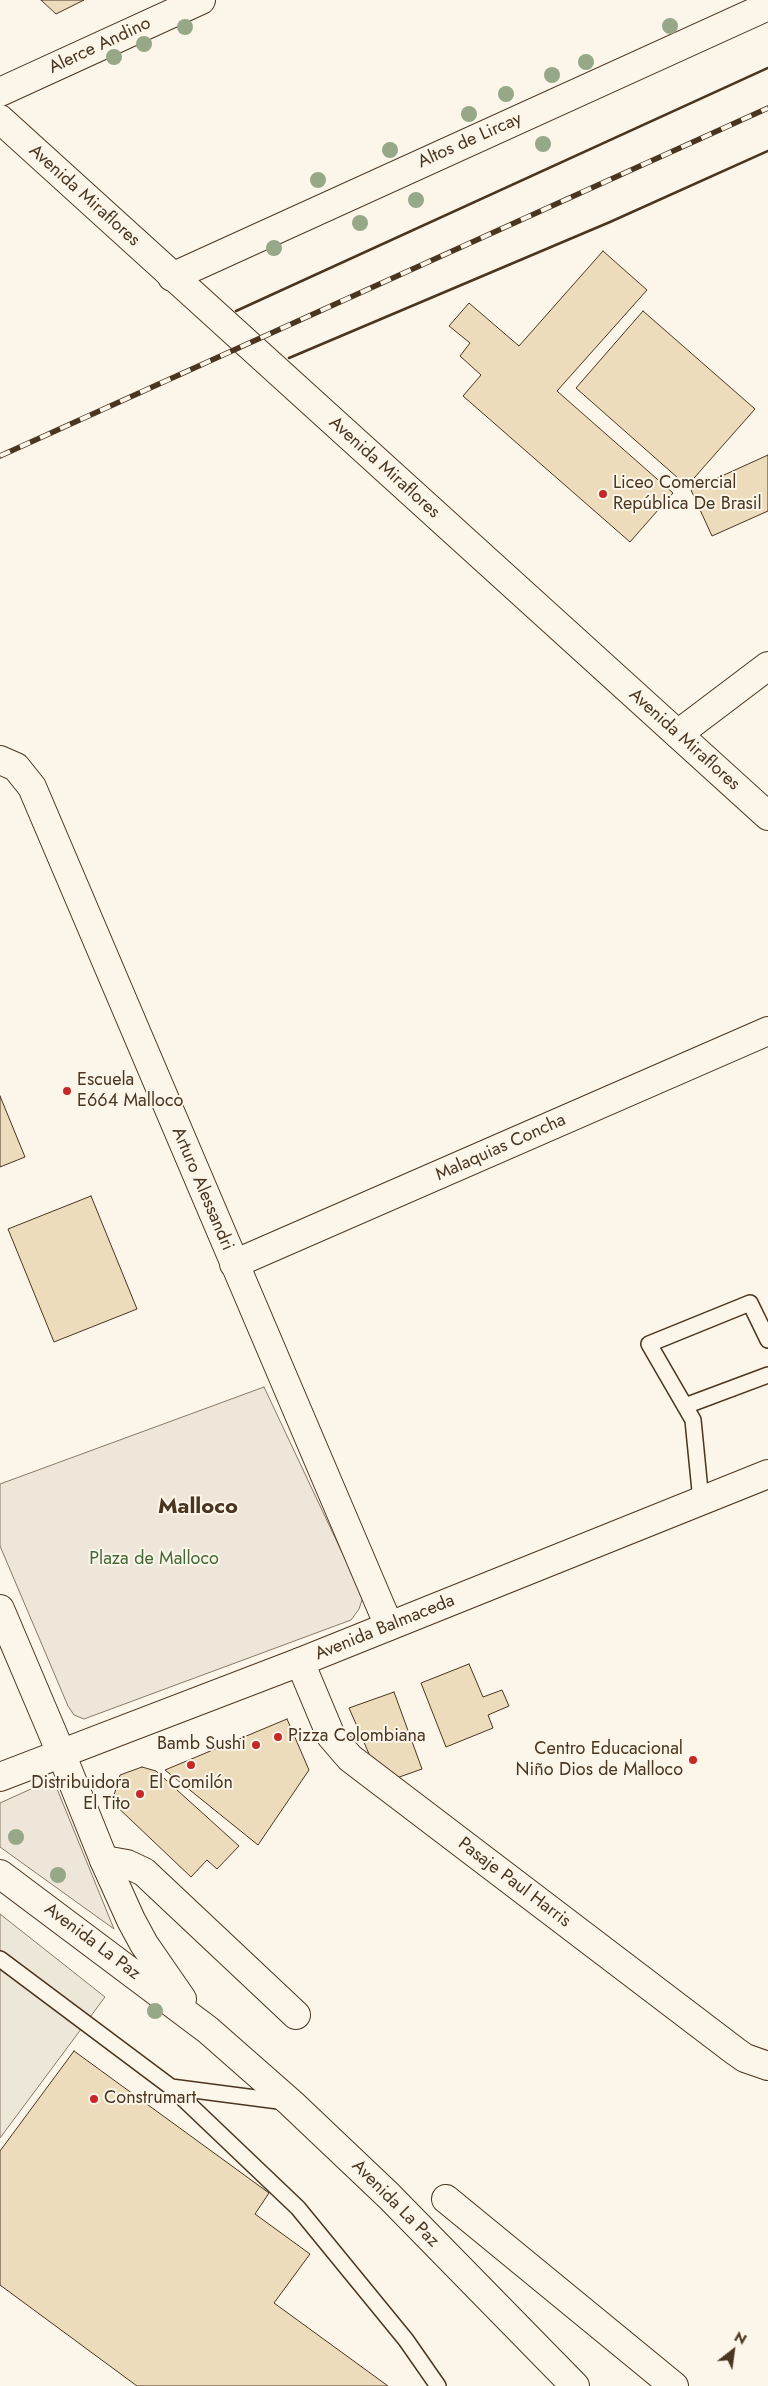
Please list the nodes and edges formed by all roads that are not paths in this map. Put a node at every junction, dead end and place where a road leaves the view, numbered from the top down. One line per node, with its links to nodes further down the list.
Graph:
1 (201, 0): 3 (street, Alerce Andino)
2 (768, 6): 5 (street, Altos de Lircay)
3 (0, 92)
4 (0, 119): 5 (street, Avenida Miraflores)
5 (172, 276): 7 (street, Avenida Miraflores)
6 (768, 666): 7 (street)
7 (678, 734): 9 (street, Avenida Miraflores)
8 (2, 761): 11 (street, Arturo Alessandri)
9 (768, 816)
10 (768, 1031): 11 (street, Malaquias Concha)
11 (234, 1264): 18 (street, Arturo Alessandri)
12 (768, 1340): 14 (lane)
13 (768, 1375): 14 (lane)
14 (686, 1406): 16 (lane)
15 (768, 1474): 16 (street, Avenida Balmaceda)
16 (700, 1501): 18 (street, Avenida Balmaceda)
17 (0, 1609): 20 (street, Avenida La Paz)
18 (389, 1626): 19 (street, Avenida Balmaceda)
19 (300, 1662): 20 (street, Avenida Balmaceda); 27 (street, Pasaje Paul Harris)
20 (61, 1753): 21 (street, Avenida Balmaceda); 22 (street, Avenida La Paz)
21 (0, 1777)
22 (104, 1860): 25 (street); 26 (street, Avenida La Paz)
23 (0, 1874): 26 (street, Avenida La Paz)
24 (0, 1959): 28 (lane)
25 (296, 2015)
26 (208, 2030): 29 (street, Avenida La Paz)
27 (768, 2066)
28 (171, 2087): 29 (lane); 31 (lane)
29 (291, 2103): 32 (street, Avenida La Paz)
30 (446, 2199): 33 (street)
31 (438, 2386)
32 (575, 2386)
33 (674, 2386)

